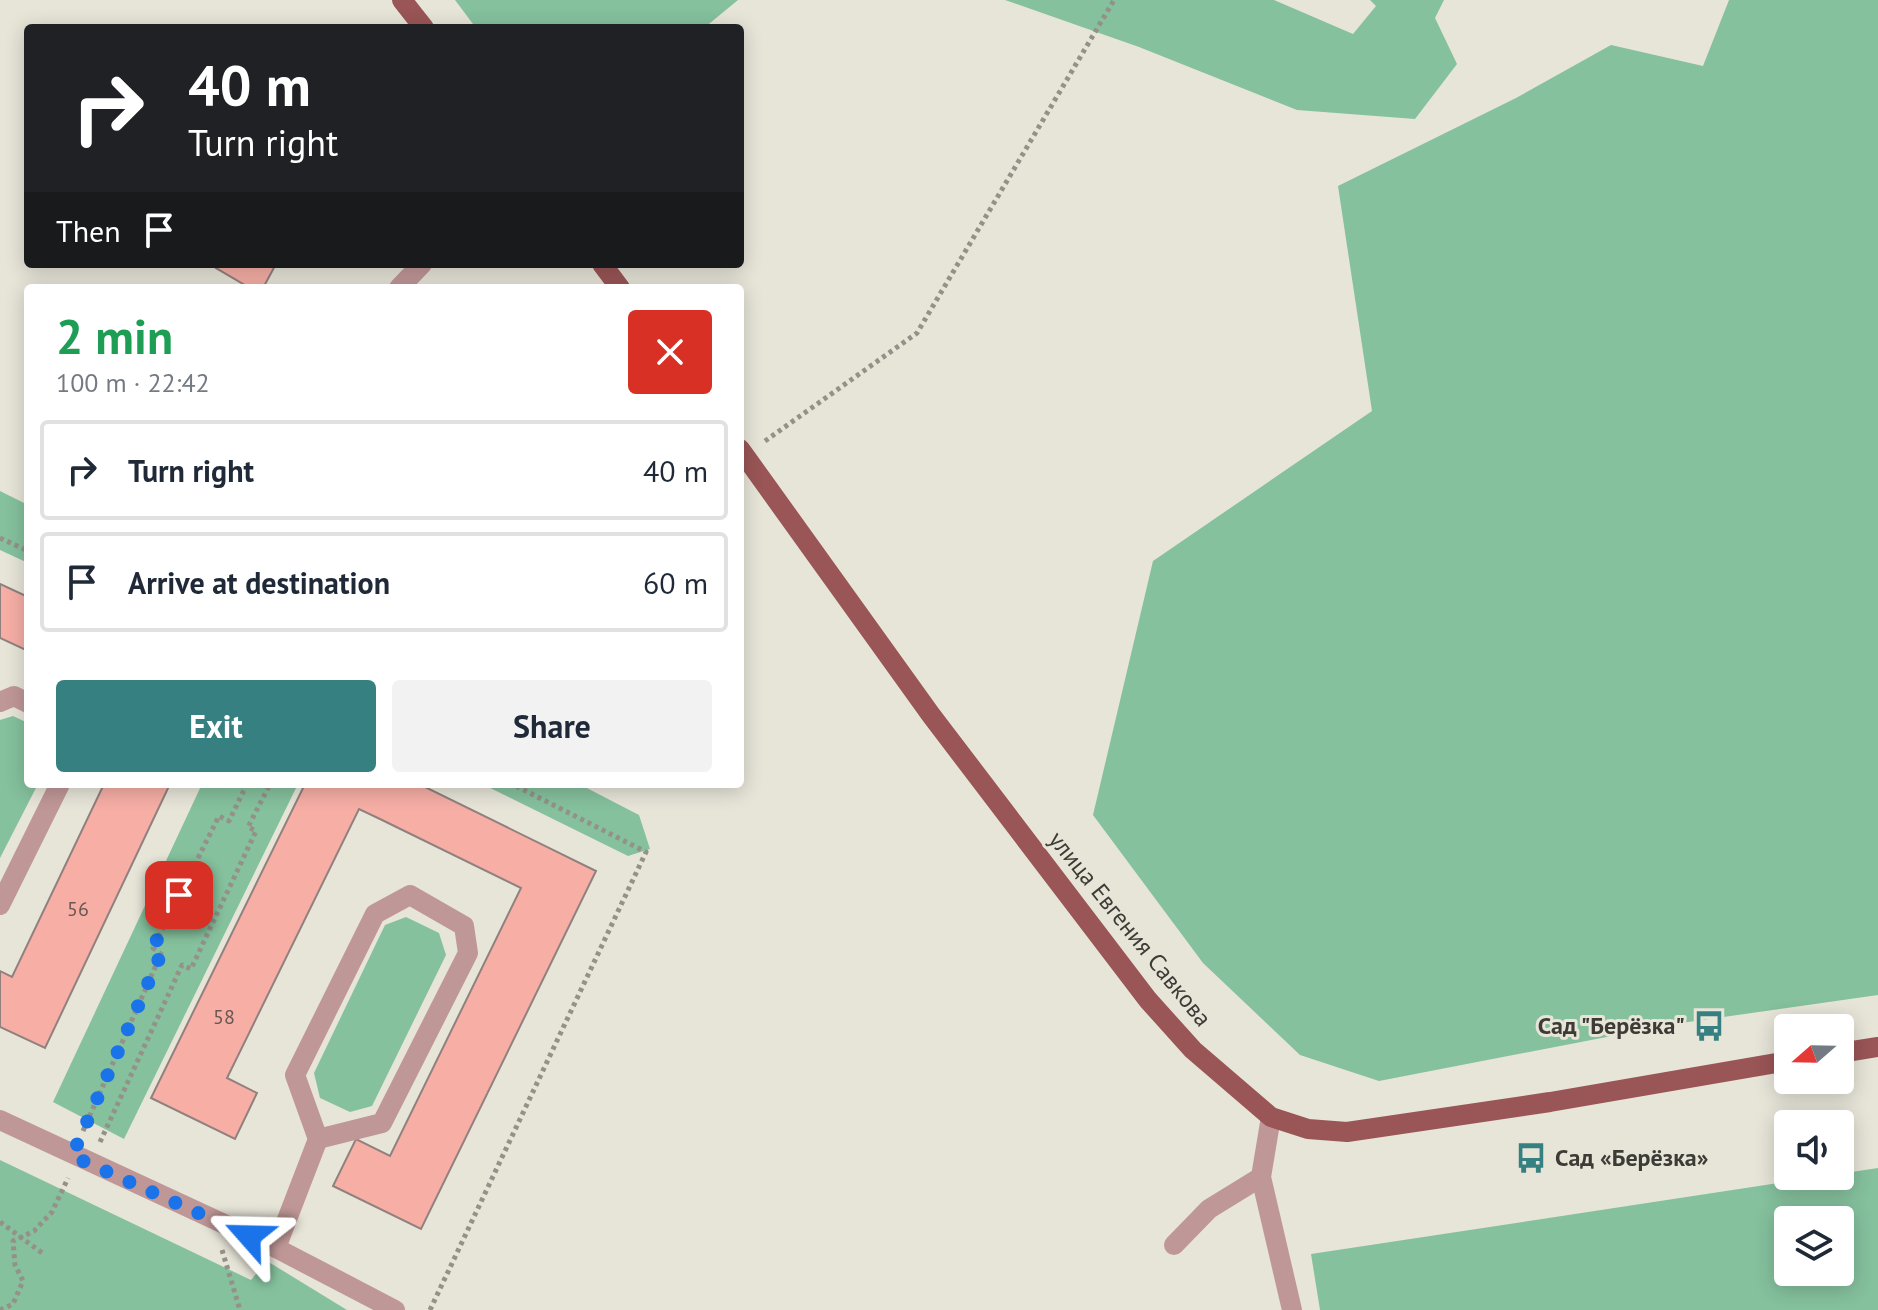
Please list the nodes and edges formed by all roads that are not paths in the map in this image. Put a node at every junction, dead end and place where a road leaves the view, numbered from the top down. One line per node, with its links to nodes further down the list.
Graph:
1 (402, 0): 2 (main road)
2 (421, 24)
3 (418, 268): 4 (street)
4 (403, 284)
5 (744, 455): 13 (main road, улица Евгения Савкова)
6 (24, 701): 7 (street)
7 (0, 702)
8 (58, 788): 9 (street)
9 (0, 905)
10 (1878, 1047): 11 (main road)
11 (1854, 1051)
12 (1774, 1063): 13 (main road, улица Евгения Савкова)
13 (1271, 1117): 16 (street)
14 (0, 1120): 18 (street)
15 (318, 1139): 15 (street); 18 (street)
16 (1261, 1177): 17 (street); 20 (street)
17 (1174, 1245)
18 (276, 1248): 19 (street)
19 (395, 1310)
20 (1292, 1310)

